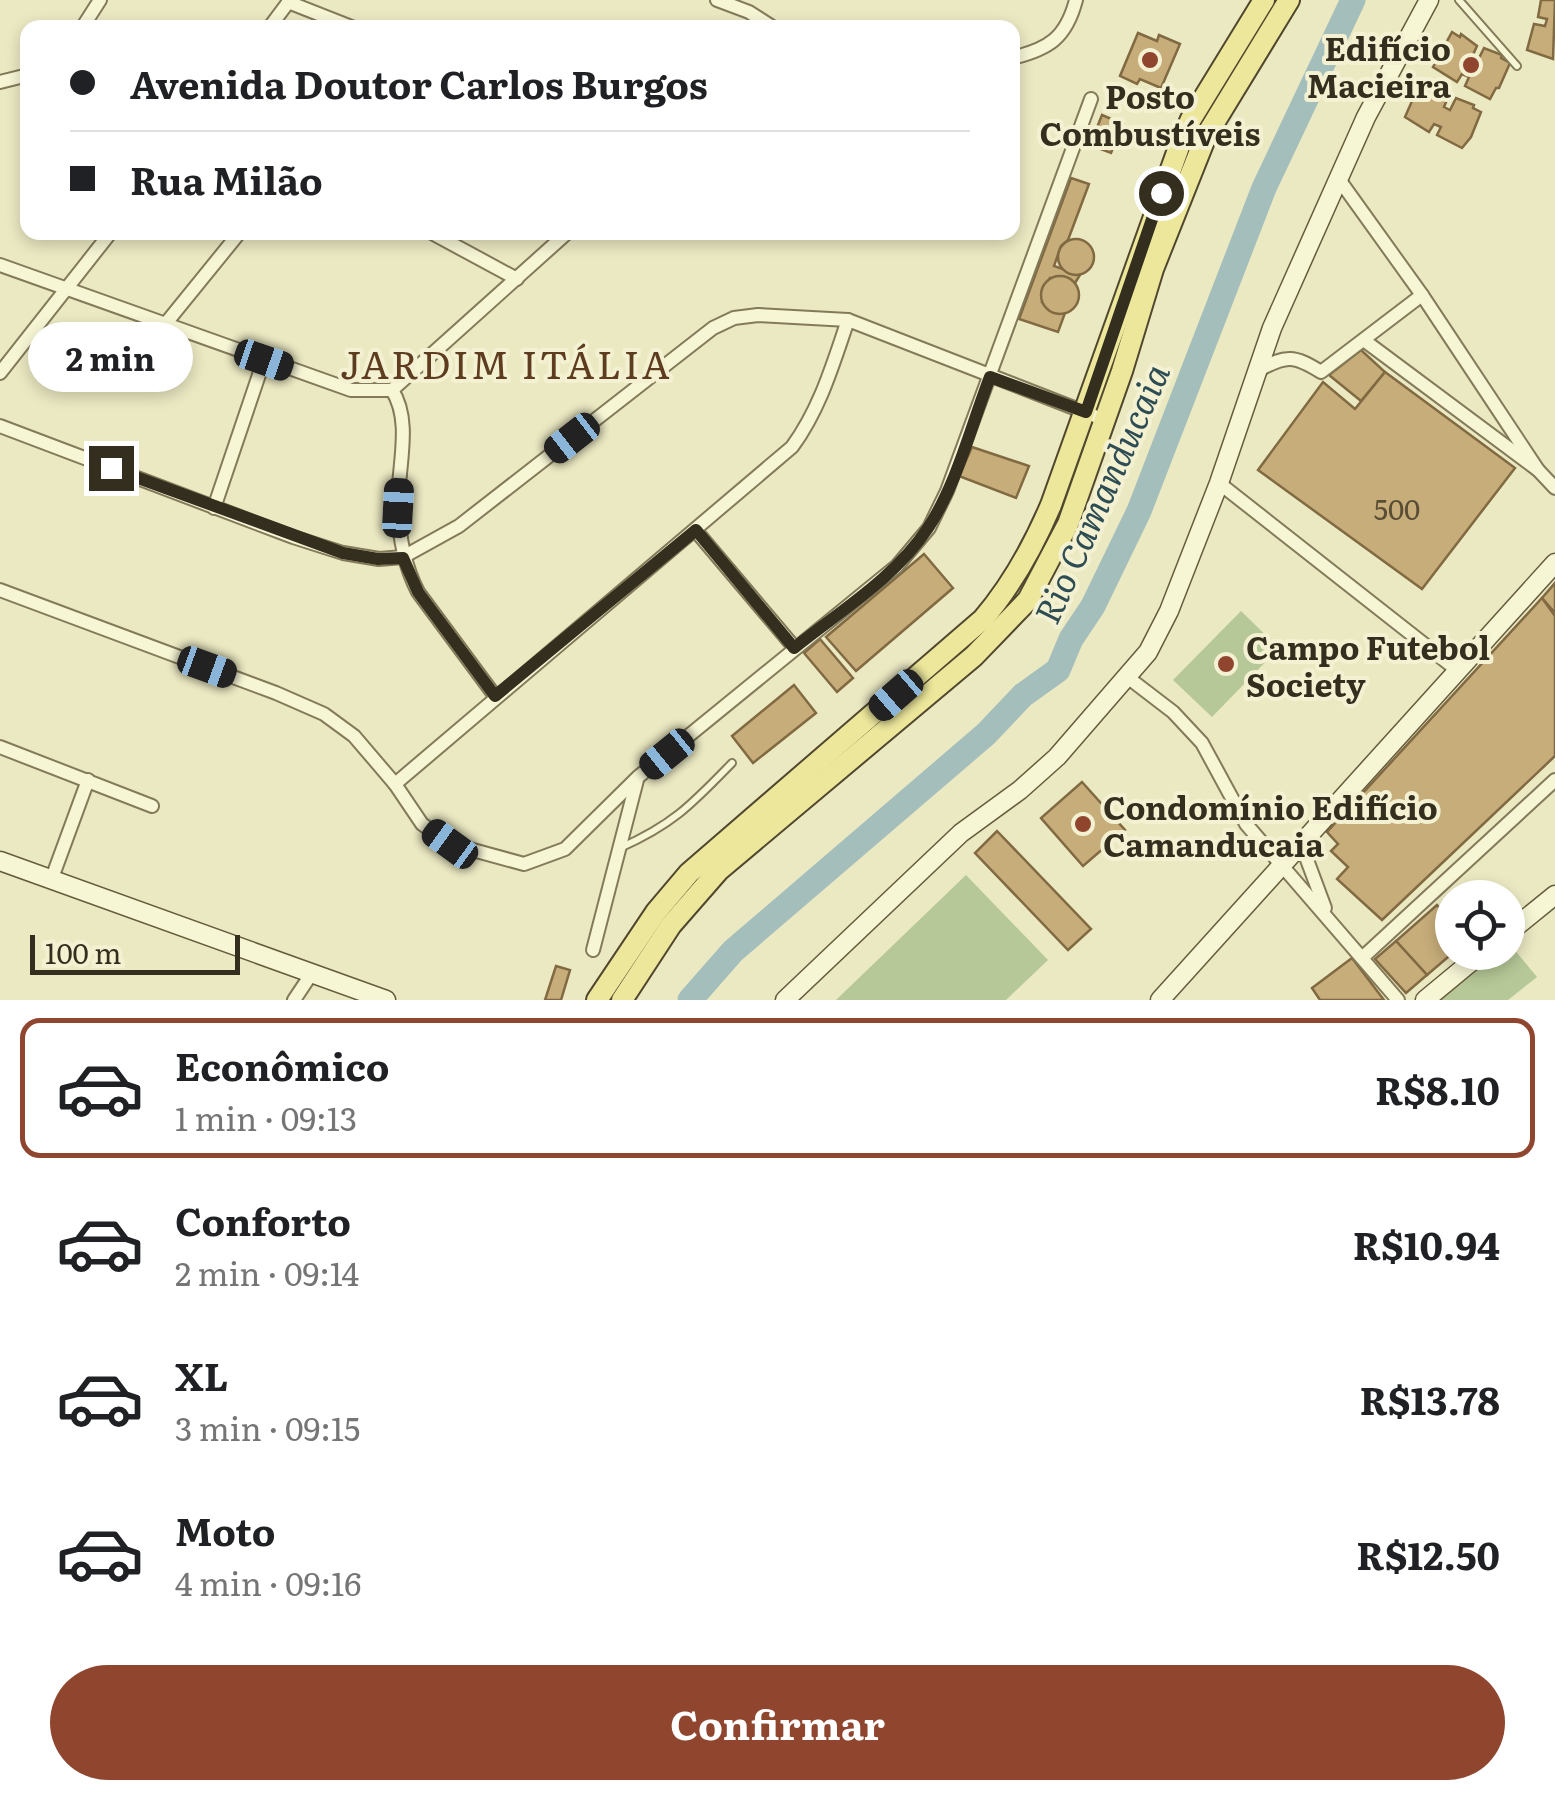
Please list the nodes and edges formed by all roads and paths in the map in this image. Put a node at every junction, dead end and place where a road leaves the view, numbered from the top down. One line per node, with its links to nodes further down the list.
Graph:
1 (716, 0): 9 (street)
2 (1076, 0): 10 (street)
3 (1264, 0): 30 (main road)
4 (1289, 0): 30 (main road)
5 (1429, 0): 13 (street)
6 (1459, 0): 11 (lane)
7 (289, 1): 8 (street)
8 (335, 20)
9 (762, 20)
10 (1020, 56)
11 (1516, 66)
12 (1091, 99): 28 (street)
13 (1338, 178): 21 (street); 26 (street)
14 (105, 240): 20 (street)
15 (234, 240): 23 (street)
16 (445, 240): 19 (street)
17 (559, 240): 19 (street)
18 (0, 264): 20 (street)
19 (518, 278): 29 (street)
20 (68, 288): 23 (street); 27 (street)
21 (1422, 295): 24 (street); 32 (street)
22 (848, 320): 28 (street); 36 (street); 37 (street)
23 (167, 322): 25 (street)
24 (1365, 341): 26 (street); 32 (street)
25 (264, 360): 29 (street); 35 (street)
26 (1259, 370): 33 (street)
27 (0, 374)
28 (990, 377): 30 (street); 40 (street)
29 (392, 390): 37 (street)
30 (1095, 416): 65 (main road); 66 (main road)
31 (0, 426): 35 (street)
32 (1538, 470): 34 (street)
33 (1219, 483): 41 (street); 42 (street)
34 (1555, 488)
35 (214, 508): 37 (street)
36 (696, 530): 40 (street); 43 (street)
37 (403, 558): 43 (street)
38 (1555, 562): 41 (street)
39 (0, 590): 49 (street)
40 (794, 648): 46 (street)
41 (1457, 670): 51 (street)
42 (1126, 676): 54 (street); 67 (street)
43 (495, 696): 49 (street)
44 (0, 747): 47 (street)
45 (732, 762): 52 (lane)
46 (638, 778): 49 (street); 52 (street)
47 (88, 780): 50 (street); 55 (street)
48 (1555, 780): 60 (street)
49 (395, 784)
50 (152, 806)
51 (1300, 841): 54 (street); 57 (street)
52 (619, 848): 59 (street)
53 (0, 862): 55 (street)
54 (1280, 864): 57 (street); 68 (street)
55 (52, 878): 62 (street)
56 (1555, 895): 58 (street)
57 (1327, 915): 60 (street)
58 (1525, 919)
59 (593, 950)
60 (1362, 958): 69 (street)
61 (1461, 970): 70 (street)
62 (312, 973): 63 (street); 64 (street)
63 (294, 1000)
64 (386, 1000)
65 (597, 1000)
66 (622, 1000)
67 (785, 1000)
68 (1160, 1000)
69 (1398, 1000)
70 (1425, 1000)

